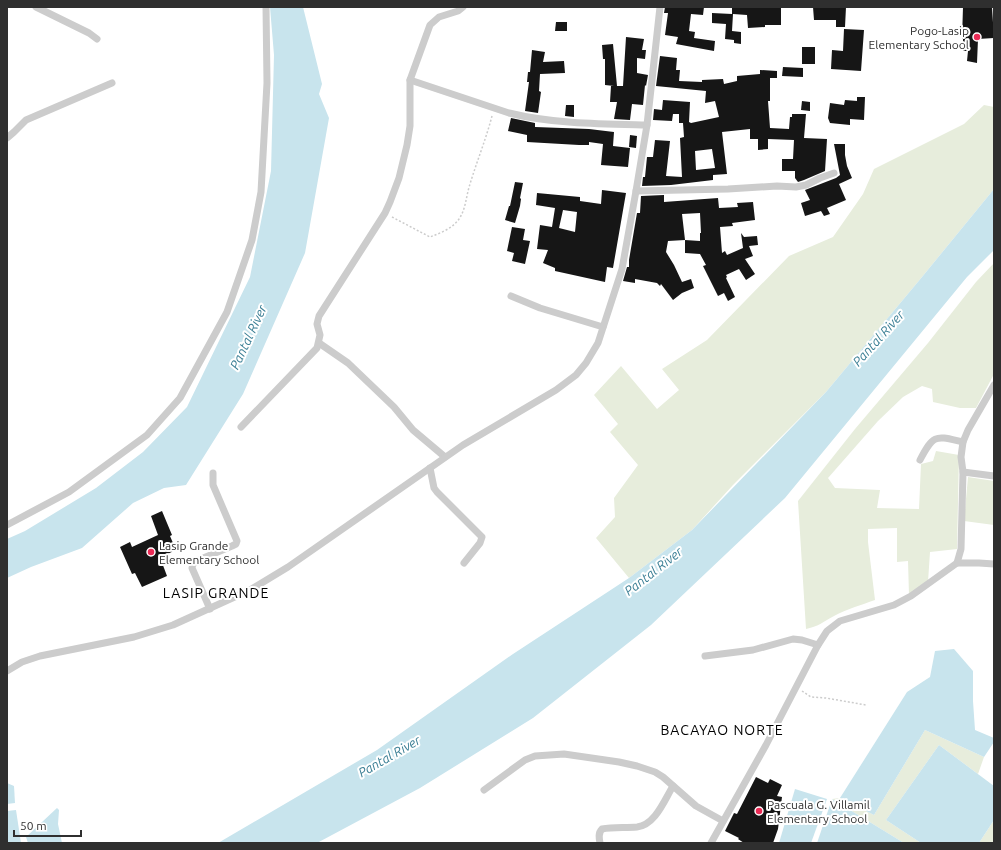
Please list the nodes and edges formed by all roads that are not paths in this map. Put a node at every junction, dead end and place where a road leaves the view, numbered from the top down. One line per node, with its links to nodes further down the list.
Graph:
1 (36, 7): 5 (street)
2 (266, 7): 24 (street)
3 (463, 7): 6 (street)
4 (660, 7): 8 (street)
5 (97, 39)
6 (410, 80): 8 (street); 14 (street)
7 (112, 83): 9 (street)
8 (647, 125): 11 (street)
9 (7, 138)
10 (834, 173): 11 (street)
11 (636, 191): 13 (street)
12 (511, 296): 13 (street)
13 (603, 327): 18 (street)
14 (318, 343): 16 (street); 18 (street)
15 (994, 385): 17 (street)
16 (241, 427)
17 (964, 442): 19 (street); 21 (street)
18 (445, 458): 20 (street)
19 (920, 460)
20 (430, 468): 25 (street); 28 (street)
21 (963, 472): 23 (street); 26 (street)
22 (213, 473): 28 (street)
23 (994, 476)
24 (7, 525)
25 (464, 563)
26 (957, 564): 27 (street); 29 (street)
27 (994, 564)
28 (210, 609): 31 (street)
29 (818, 644): 30 (street); 34 (street)
30 (705, 656)
31 (7, 671)
32 (673, 786): 33 (street); 34 (street); 35 (street)
33 (484, 790)
34 (723, 822): 36 (street)
35 (600, 843)
36 (711, 843)

